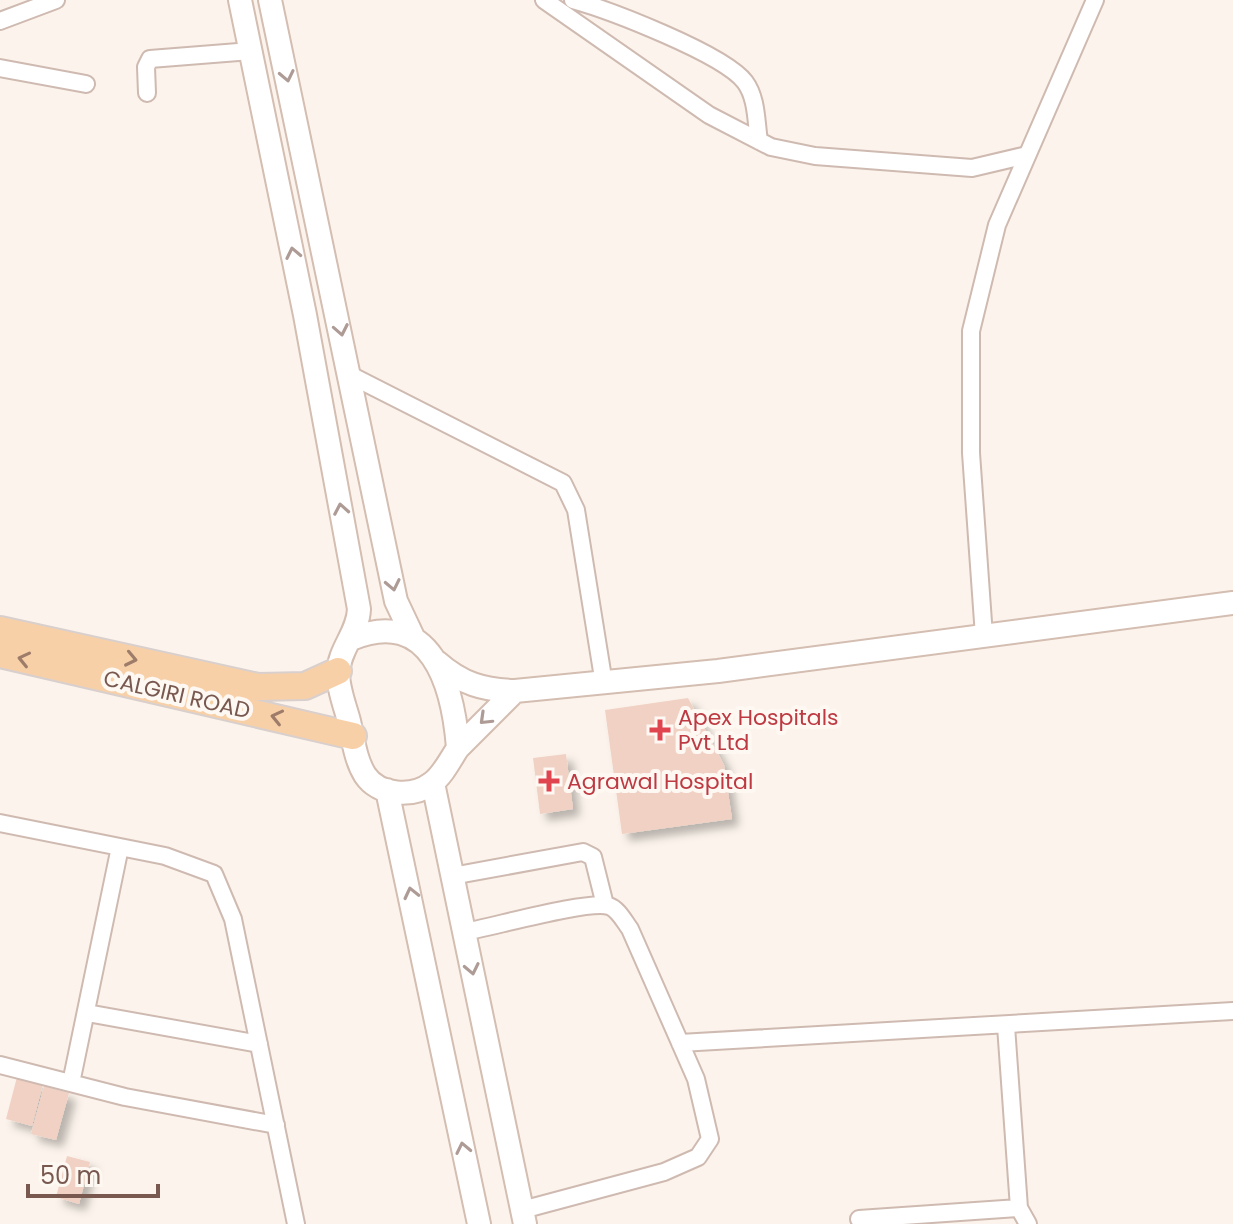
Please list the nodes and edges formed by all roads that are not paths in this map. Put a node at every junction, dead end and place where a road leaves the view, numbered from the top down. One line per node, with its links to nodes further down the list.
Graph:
1 (56, 0): 7 (street)
2 (240, 0): 8 (main road)
3 (270, 0): 14 (main road, one-way to 14)
4 (544, 0): 12 (street)
5 (573, 0): 12 (street)
6 (1095, 0): 13 (street)
7 (0, 21)
8 (251, 51): 11 (street); 19 (main road, one-way to 8)
9 (0, 68): 10 (street)
10 (86, 84)
11 (147, 93)
12 (759, 141): 13 (street)
13 (1027, 155): 17 (street)
14 (350, 375): 18 (main road, one-way to 18); 23 (street)
15 (1233, 603): 17 (main road)
16 (0, 630): 22 (main road, CALGIRI ROAD, one-way to 22)
17 (984, 636): 23 (main road)
18 (413, 637): 19 (main road); 21 (main road)
19 (351, 639): 22 (main road)
20 (0, 654): 25 (main road, CALGIRI ROAD, one-way to 20)
21 (437, 661): 24 (main road); 26 (main road)
22 (338, 671): 25 (main road)
23 (604, 684): 24 (main road)
24 (515, 691): 26 (main road, one-way to 26)
25 (353, 736): 28 (main road)
26 (458, 748): 27 (main road)
27 (433, 783): 28 (main road); 31 (main road)
28 (387, 790): 46 (main road, one-way to 28)
29 (0, 823): 30 (street)
30 (120, 847): 35 (street); 38 (street)
31 (452, 876): 32 (street); 33 (main road)
32 (605, 905): 33 (street); 37 (street)
33 (464, 932): 43 (main road, one-way to 43)
34 (1233, 1011): 36 (street)
35 (87, 1013): 38 (street); 40 (street)
36 (1006, 1026): 37 (street); 42 (street)
37 (680, 1043): 43 (street)
38 (259, 1044): 41 (street)
39 (0, 1065): 40 (street)
40 (71, 1083): 41 (street)
41 (276, 1125): 45 (street)
42 (1019, 1208): 44 (street); 47 (street)
43 (523, 1217)
44 (859, 1219)
45 (296, 1224)
46 (479, 1224)
47 (1028, 1224)

